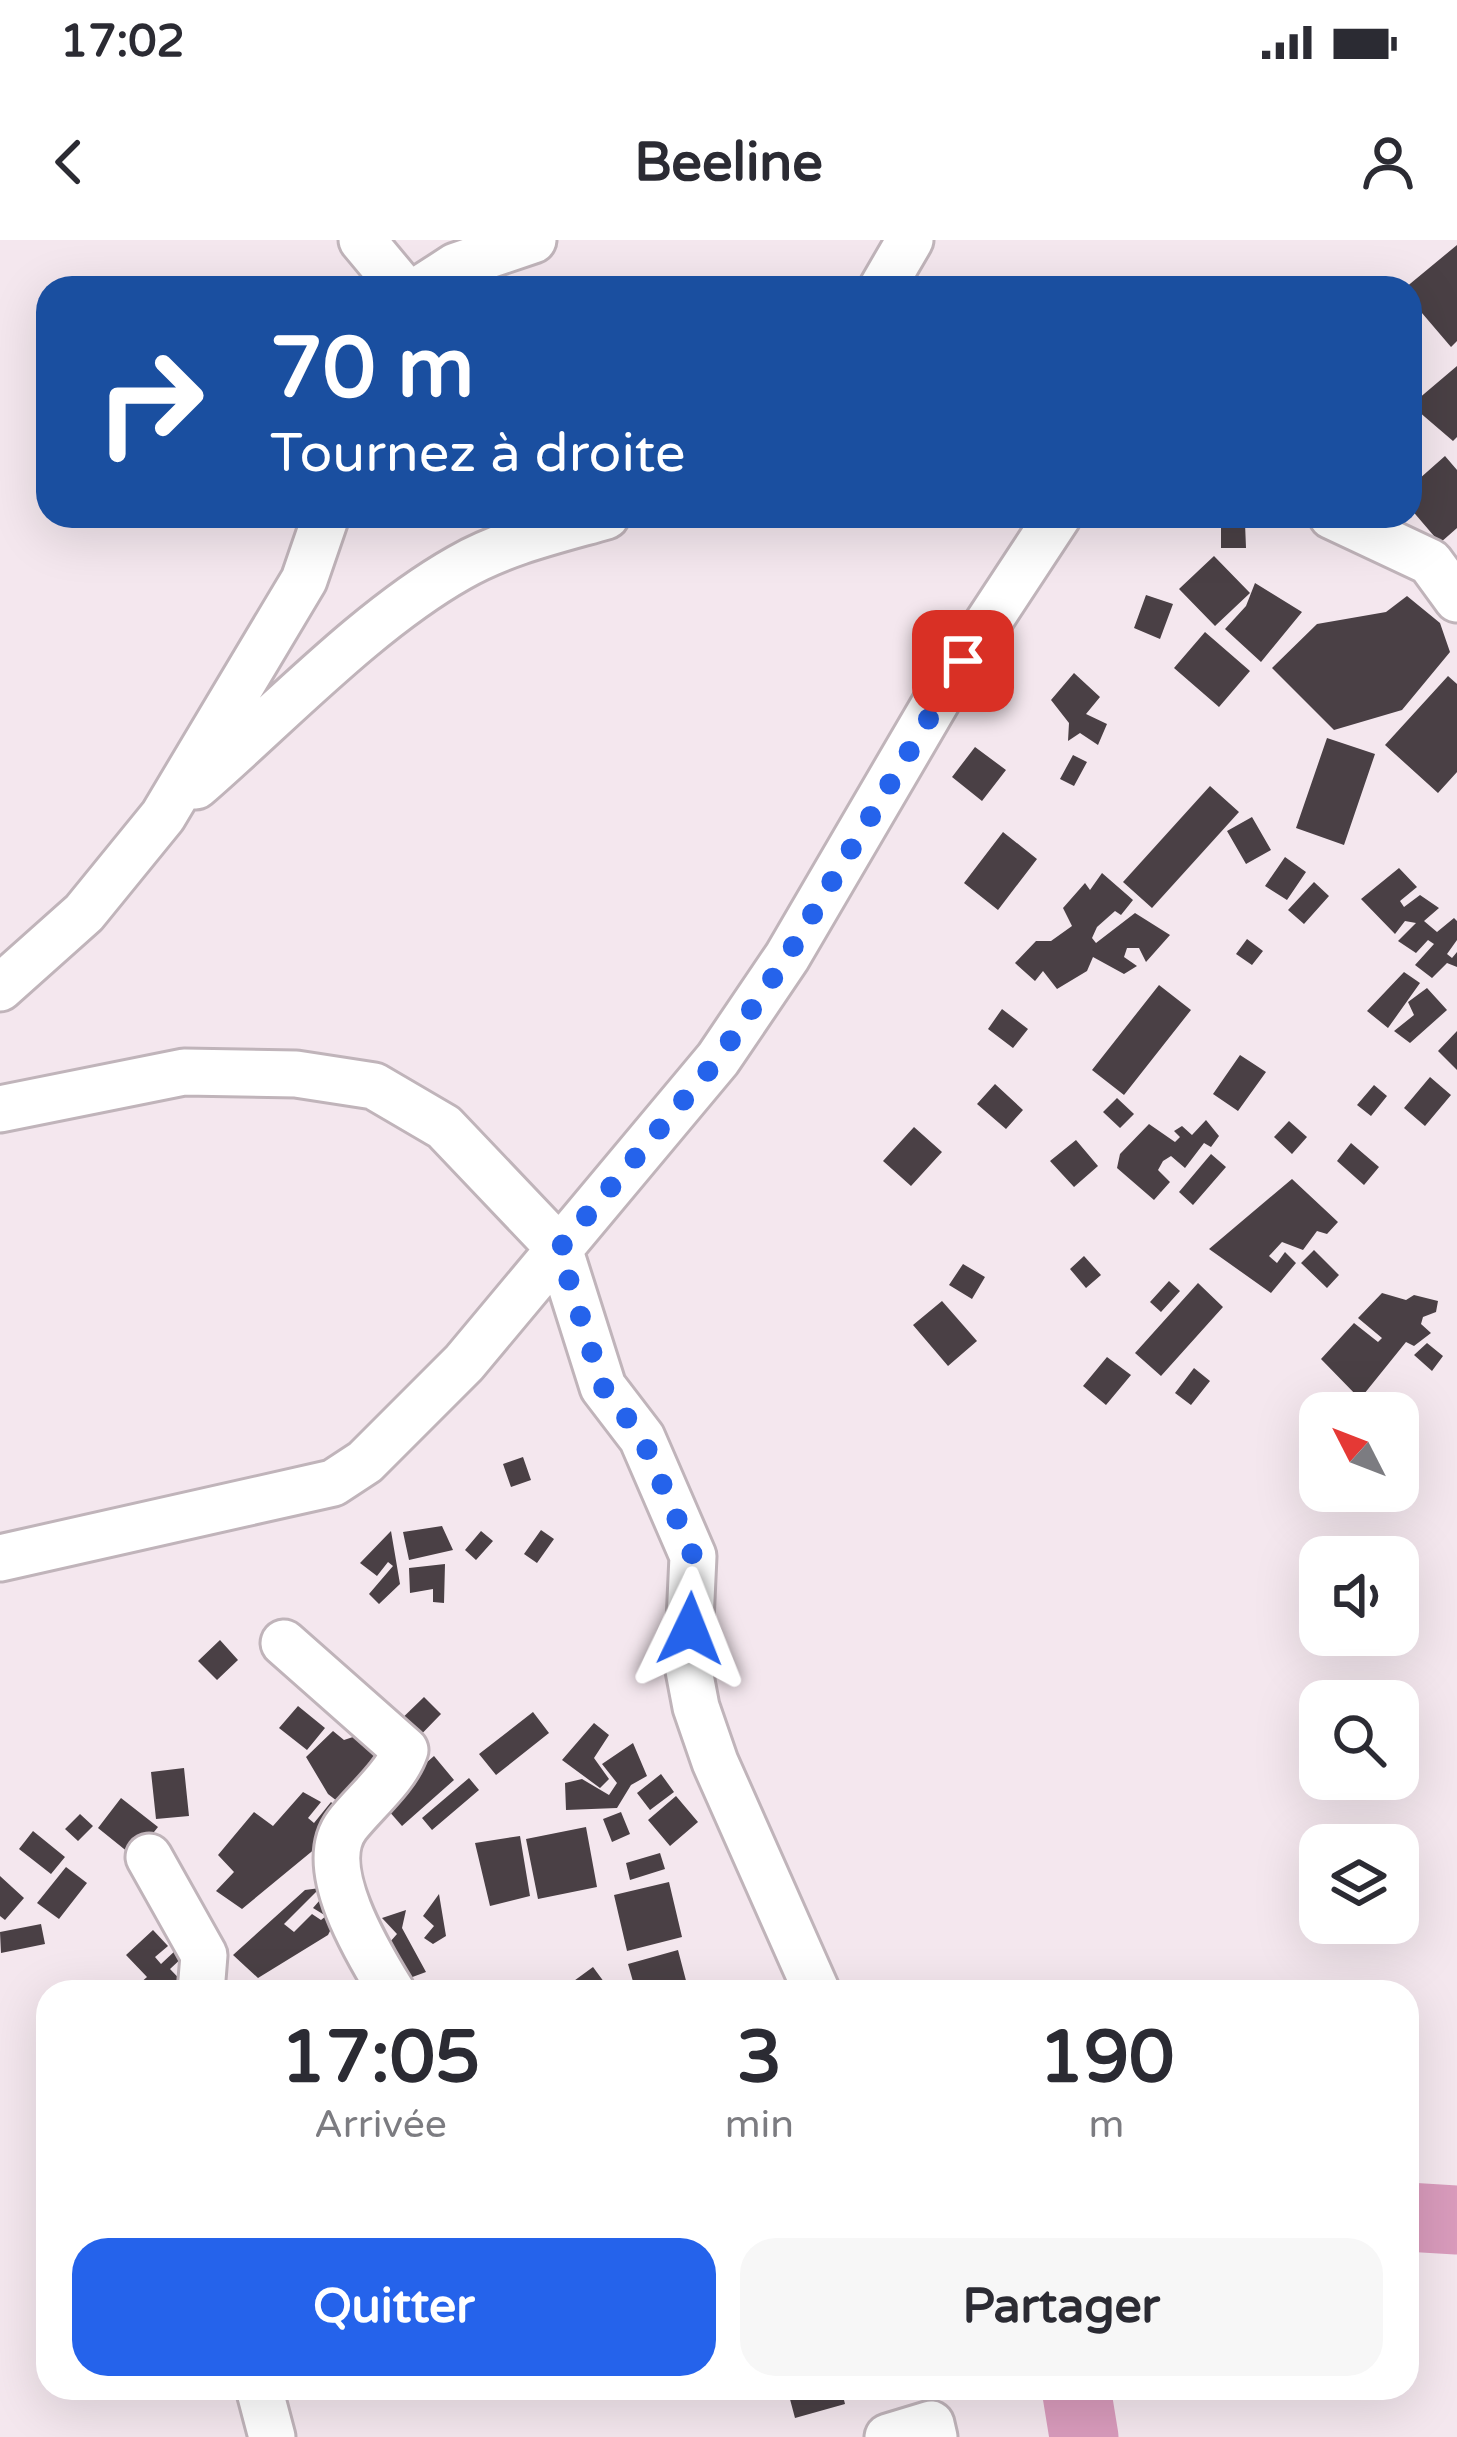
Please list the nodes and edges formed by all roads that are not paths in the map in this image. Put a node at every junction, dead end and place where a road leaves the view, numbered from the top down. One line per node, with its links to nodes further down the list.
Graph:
1 (362, 240): 4 (street)
2 (532, 240): 5 (street)
3 (910, 240): 6 (street)
4 (392, 276)
5 (441, 276)
6 (889, 276)
7 (322, 528): 12 (street)
8 (563, 528): 12 (street)
9 (1050, 528): 15 (street)
10 (1358, 528): 11 (street)
11 (1457, 599)
12 (163, 816): 13 (street)
13 (0, 988)
14 (0, 1109): 15 (street)
15 (559, 1249): 16 (street); 21 (street)
16 (0, 1558)
17 (284, 1643): 20 (street)
18 (149, 1857): 19 (street)
19 (202, 1980)
20 (386, 1980)
21 (800, 1980)
22 (262, 2400): 24 (street)
23 (928, 2416): 25 (street)
24 (272, 2437)
25 (888, 2437)

